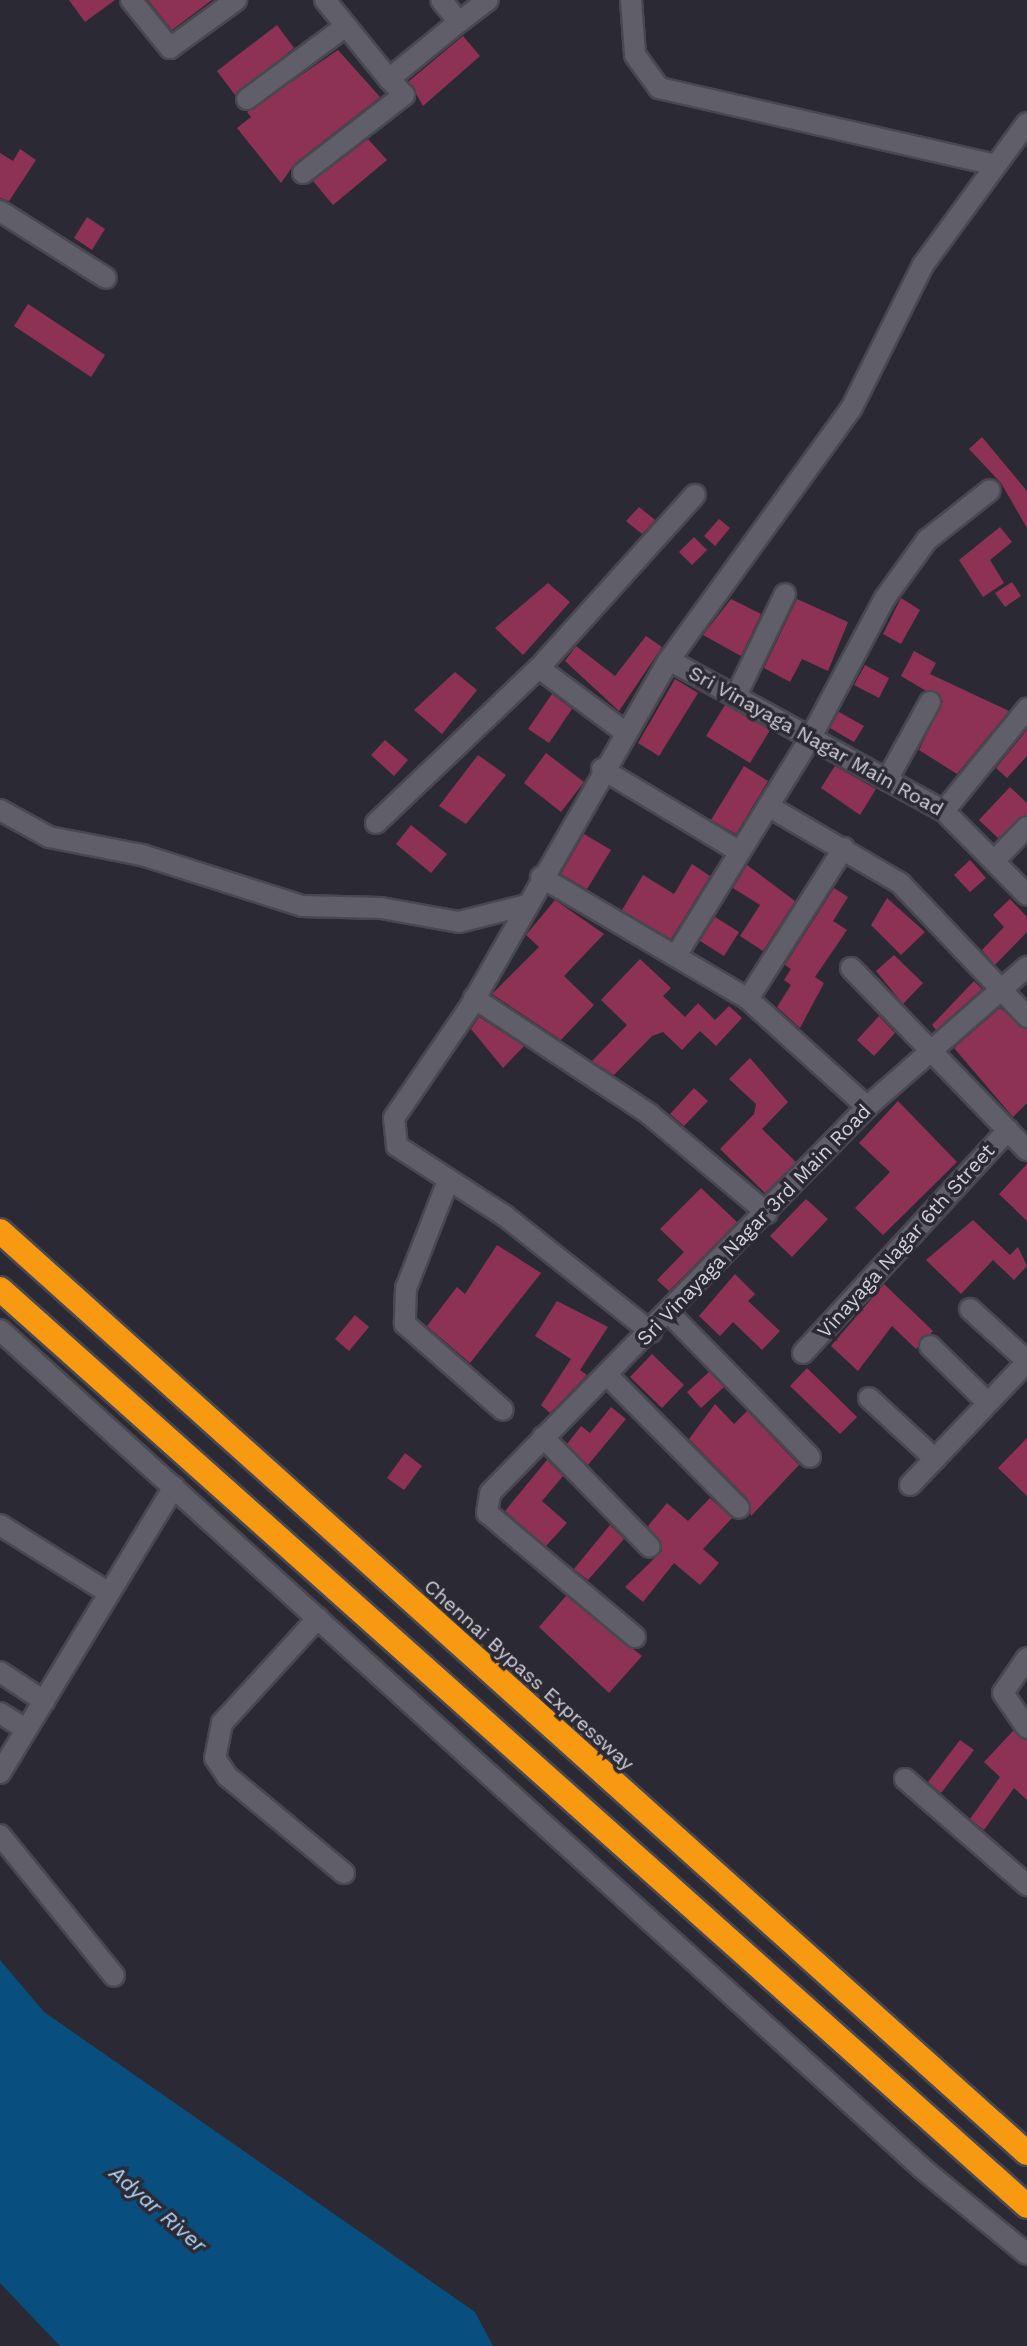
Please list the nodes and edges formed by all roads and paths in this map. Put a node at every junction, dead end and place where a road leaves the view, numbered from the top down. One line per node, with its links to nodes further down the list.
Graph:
1 (131, 0): 2 (street)
2 (236, 0)
3 (325, 0): 8 (street)
4 (441, 0): 7 (street)
5 (488, 0): 7 (street)
6 (631, 0): 12 (street)
7 (459, 22): 9 (street)
8 (346, 26): 9 (street); 10 (street)
9 (389, 79): 13 (street)
10 (247, 99)
11 (1027, 123): 12 (street)
12 (991, 164): 19 (street)
13 (303, 173)
14 (0, 211): 15 (street)
15 (106, 278)
16 (990, 490): 25 (street)
17 (695, 495): 20 (street)
18 (785, 594): 21 (street)
19 (669, 660): 21 (street, Sri Vinayaga Nagar Main Road); 24 (street)
20 (539, 668): 24 (street); 31 (street)
21 (736, 696): 25 (street, Sri Vinayaga Nagar Main Road)
22 (930, 702): 27 (street)
23 (1027, 709): 30 (street)
24 (625, 732): 26 (street)
25 (811, 737): 27 (street, Sri Vinayaga Nagar Main Road); 28 (street)
26 (602, 769): 34 (street); 36 (street)
27 (887, 780): 30 (street, Sri Vinayaga Nagar Main Road)
28 (768, 806): 33 (street); 34 (street)
29 (0, 810): 38 (street)
30 (944, 811): 35 (street, Sri Vinayaga Nagar Main Road)
31 (376, 823)
32 (1027, 827): 35 (street)
33 (844, 848): 42 (street); 44 (street)
34 (740, 852): 39 (street)
35 (994, 861): 37 (street, Sri Vinayaga Nagar Main Road)
36 (541, 877): 38 (street); 39 (street)
37 (1027, 895)
38 (526, 905): 43 (street)
39 (677, 954): 44 (street)
40 (1027, 967): 42 (street, Sri Vinayaga Nagar 3rd Main Road)
41 (851, 968): 46 (street)
42 (1002, 991): 45 (street); 46 (street, Sri Vinayaga Nagar 3rd Main Road)
43 (474, 998): 50 (street); 51 (street)
44 (748, 999): 47 (street)
45 (1027, 1017)
46 (936, 1052): 47 (street, Sri Vinayaga Nagar 3rd Main Road); 48 (street)
47 (867, 1107): 51 (street, Sri Vinayaga Nagar 3rd Main Road)
48 (1008, 1130): 49 (street); 59 (street, Vinayaga Nagar 6th Street)
49 (1027, 1150)
50 (448, 1181): 57 (street); 64 (street)
51 (767, 1213): 55 (street, Sri Vinayaga Nagar 3rd Main Road)
52 (0, 1231): 88 (highway, Chennai Bypass Expressway)
53 (0, 1289): 89 (highway)
54 (970, 1309): 60 (street)
55 (670, 1314): 57 (street, Sri Vinayaga Nagar 3rd Main Road); 66 (street)
56 (0, 1330): 69 (street)
57 (651, 1332): 61 (street, Sri Vinayaga Nagar 3rd Main Road)
58 (930, 1346): 63 (street)
59 (803, 1353)
60 (1027, 1362): 63 (street)
61 (607, 1375): 65 (street, Sri Vinayaga Nagar 3rd Main Road); 70 (street)
62 (869, 1398): 67 (street)
63 (988, 1403): 67 (street)
64 (503, 1410)
65 (543, 1437): 72 (street); 75 (street, Sri Vinayaga Nagar 3rd Main Road)
66 (810, 1457)
67 (935, 1459): 68 (street)
68 (910, 1485)
69 (174, 1487): 73 (street); 74 (street)
70 (739, 1508)
71 (0, 1525): 73 (street)
72 (650, 1547)
73 (109, 1593): 78 (street)
74 (318, 1618): 85 (street); 90 (street)
75 (635, 1637)
76 (1027, 1658): 80 (street)
77 (0, 1672): 78 (street)
78 (44, 1701): 81 (street)
79 (0, 1713): 81 (street)
80 (1027, 1728)
81 (26, 1729): 82 (street)
82 (0, 1773)
83 (905, 1779): 86 (street)
84 (0, 1835): 87 (street)
85 (344, 1873)
86 (1027, 1885)
87 (114, 1976)
88 (1027, 2153)
89 (1027, 2206)
90 (1027, 2254)

